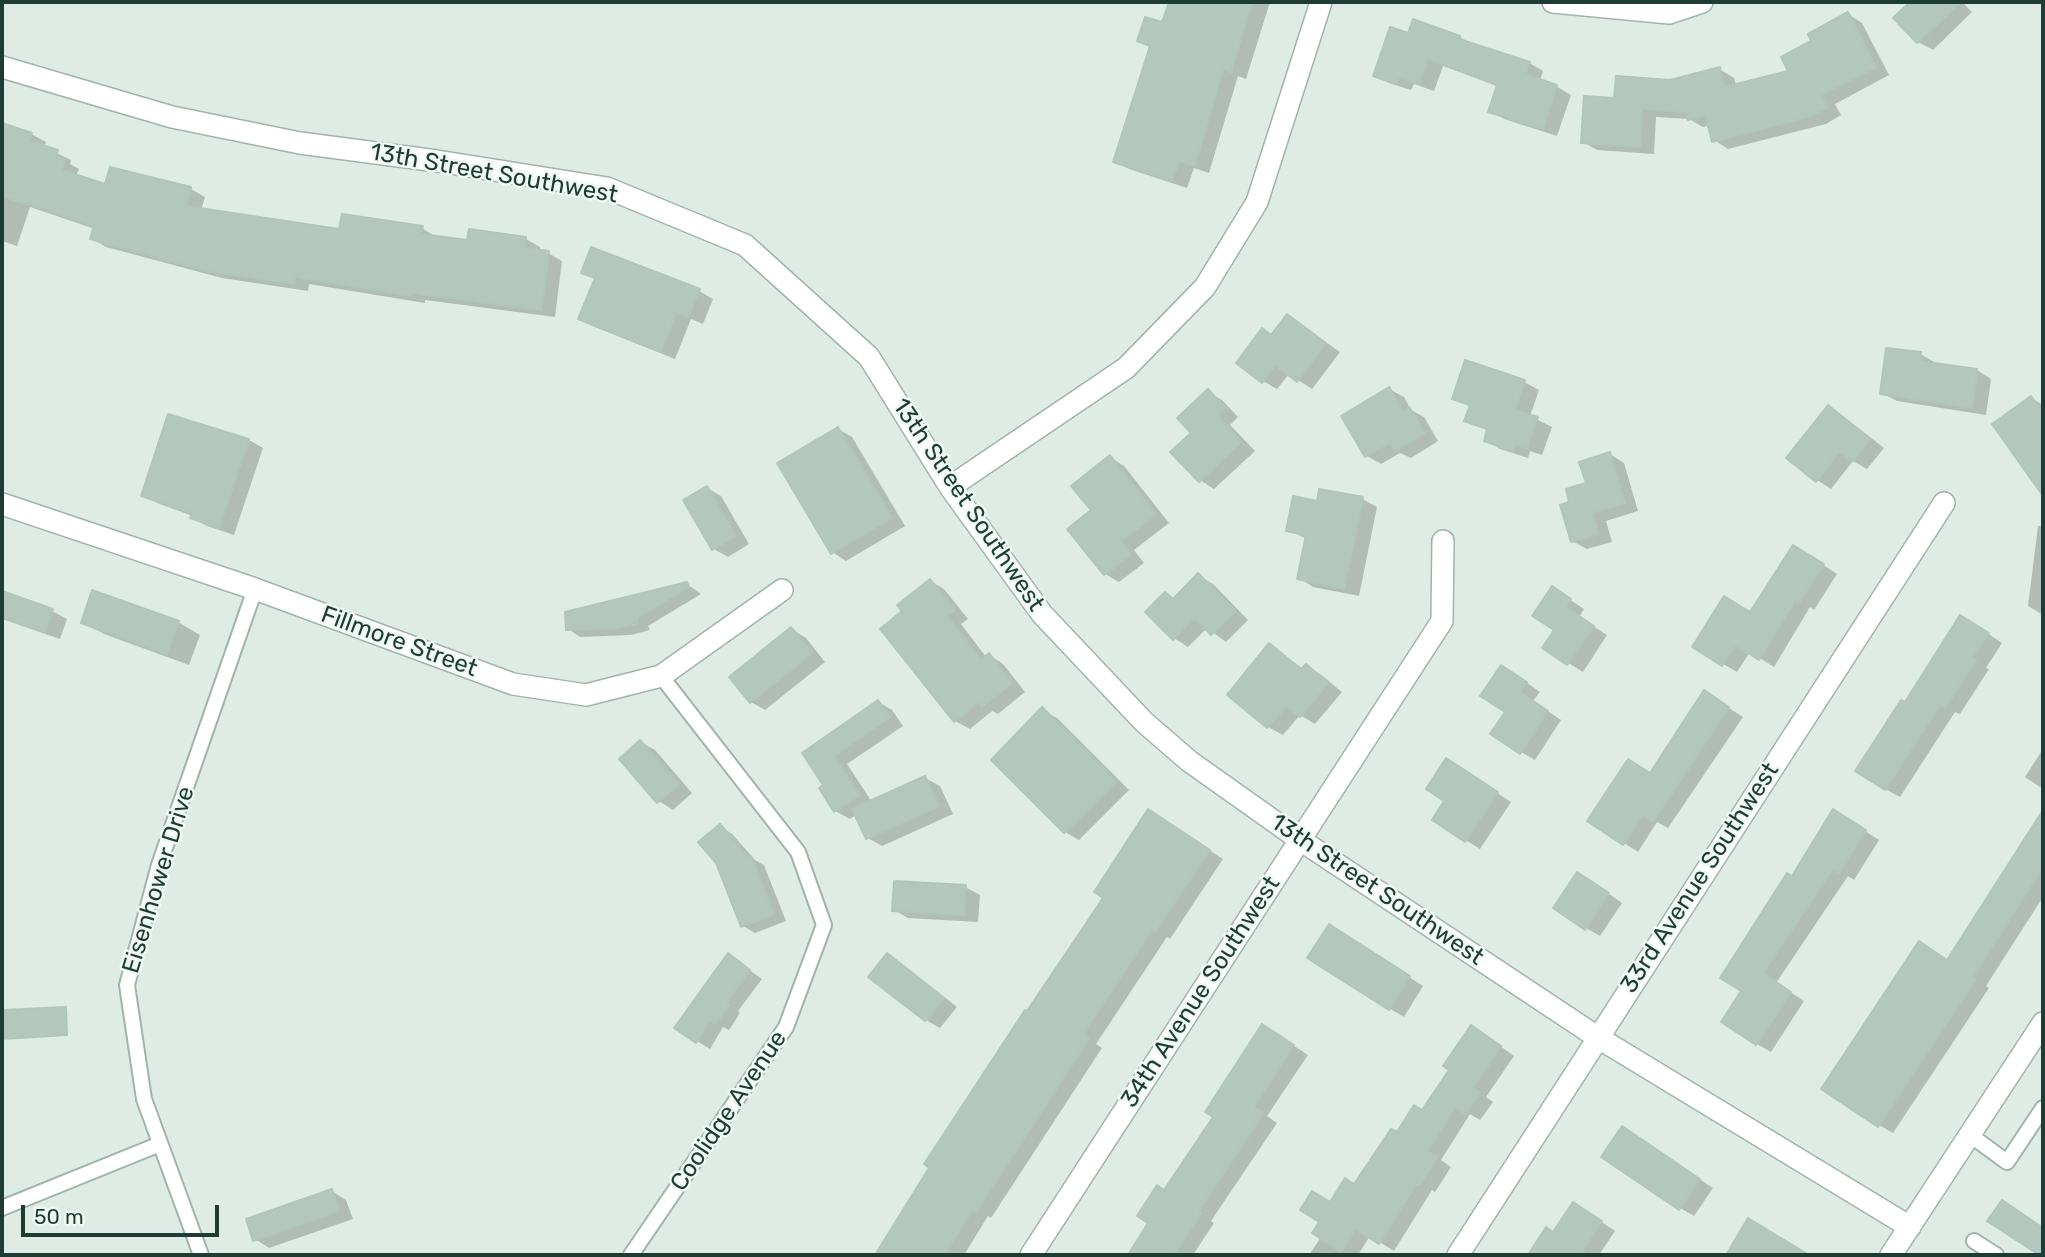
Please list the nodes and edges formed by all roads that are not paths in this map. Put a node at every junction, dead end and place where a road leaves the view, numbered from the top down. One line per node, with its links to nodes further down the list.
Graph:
1 (1321, 2): 5 (street)
2 (1553, 2): 3 (street)
3 (1702, 2)
4 (2, 66): 5 (street, 13th Street Southwest)
5 (950, 487): 12 (street, 13th Street Southwest)
6 (1944, 503): 14 (street, 33rd Avenue Southwest)
7 (2, 504): 9 (street, Fillmore Street)
8 (1443, 541): 12 (street, 34th Avenue Southwest)
9 (255, 589): 11 (street, Fillmore Street); 17 (lane, Eisenhower Drive)
10 (782, 590): 11 (street, Fillmore Street)
11 (660, 676): 22 (lane, Coolidge Avenue)
12 (1299, 839): 14 (street, 13th Street Southwest); 23 (street, 34th Avenue Southwest)
13 (2043, 1023): 16 (street)
14 (1597, 1037): 19 (street, 13th Street Southwest); 24 (street, 33rd Avenue Southwest)
15 (2043, 1108): 16 (lane)
16 (1970, 1135): 19 (street)
17 (160, 1144): 18 (lane); 21 (lane, Eisenhower Drive)
18 (2, 1208)
19 (1909, 1227): 25 (street)
20 (1974, 1241): 26 (lane)
21 (201, 1255)
22 (631, 1255)
23 (1031, 1255)
24 (1458, 1255)
25 (1891, 1255)
26 (1996, 1255)

